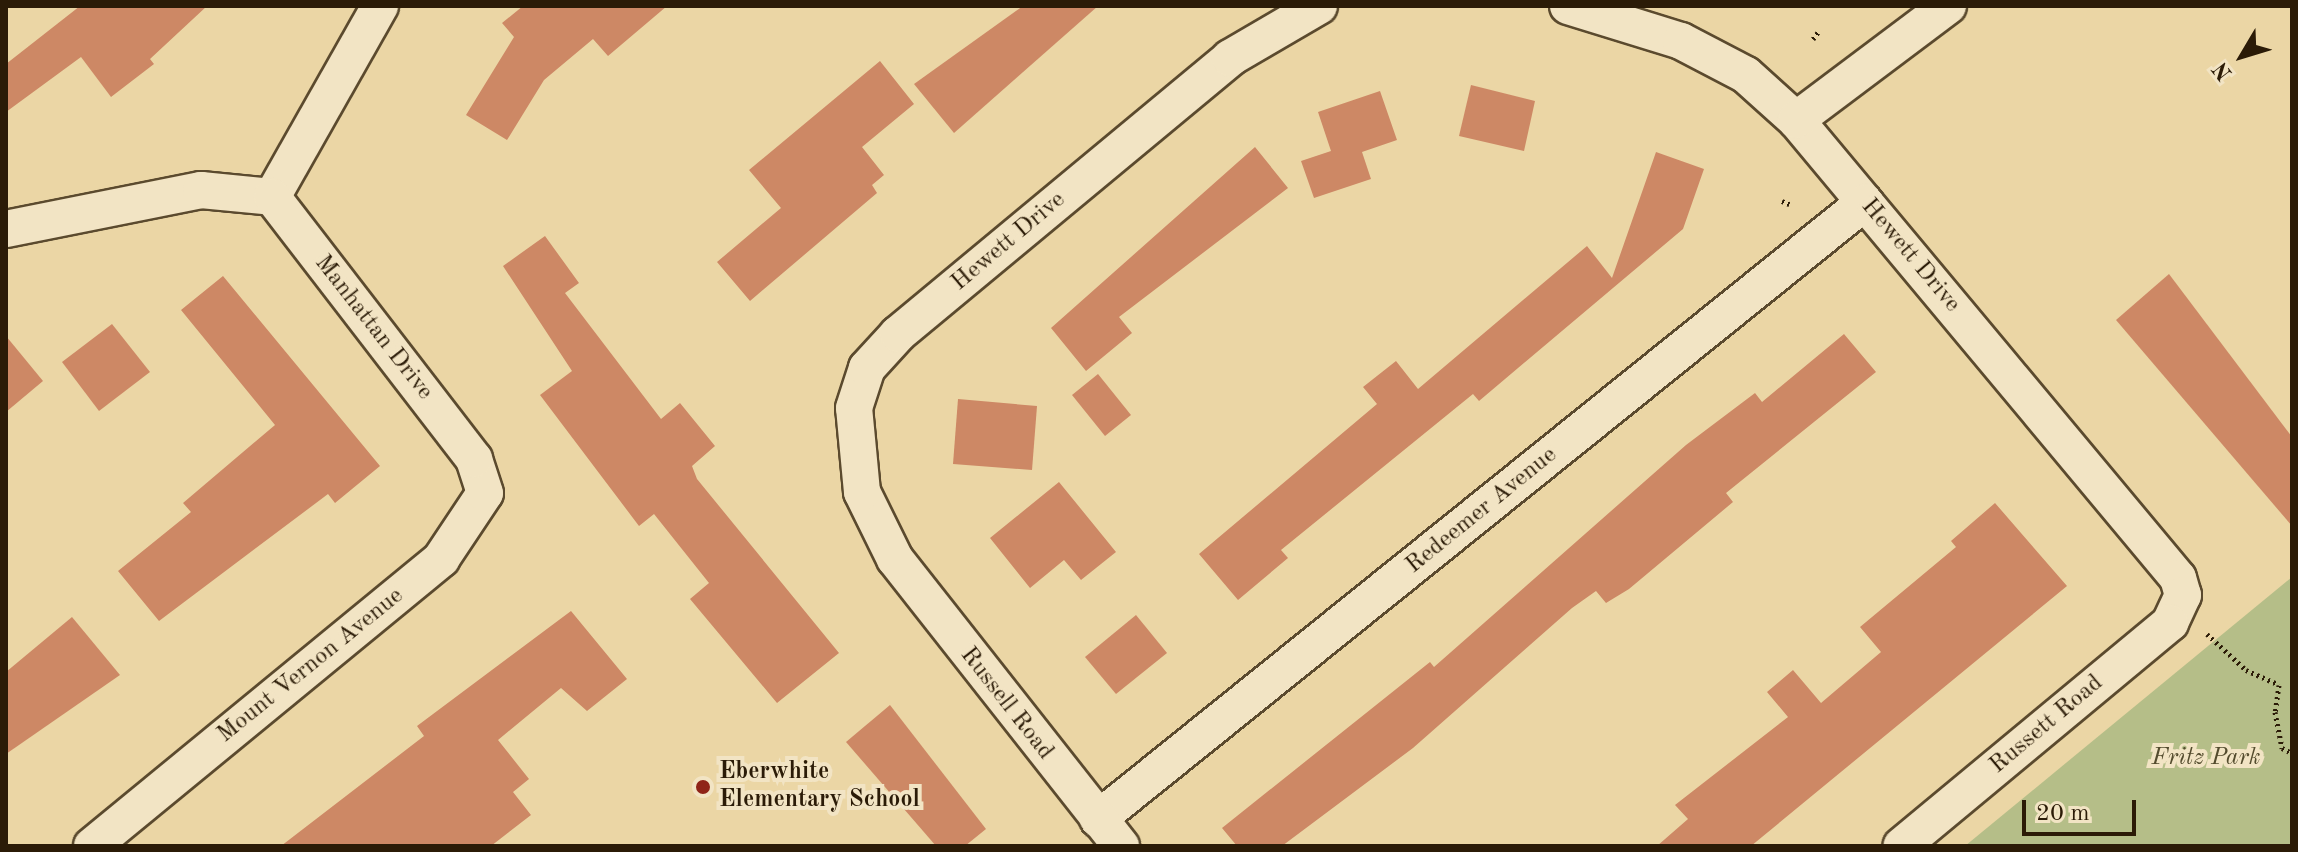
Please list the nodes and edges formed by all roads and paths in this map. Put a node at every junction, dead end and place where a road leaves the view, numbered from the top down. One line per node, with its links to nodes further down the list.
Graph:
1 (380, 6): 8 (street)
2 (1319, 6): 12 (street, Hewett Drive)
3 (1568, 6): 7 (street, Hewett Drive)
4 (1948, 6): 7 (street)
5 (1818, 32): 6 (path)
6 (1813, 39)
7 (1796, 120): 9 (street, Hewett Drive)
8 (272, 197): 10 (street); 11 (street, Manhattan Drive)
9 (1865, 202): 13 (street, Hewett Drive); 15 (street, Redeemer Avenue)
10 (6, 229)
11 (474, 459): 16 (street, Mount Vernon Avenue)
12 (895, 559): 15 (street, Russell Road)
13 (2180, 602): 14 (path); 17 (street, Russett Road)
14 (2292, 753)
15 (1110, 833)
16 (92, 846)
17 (1901, 846)

